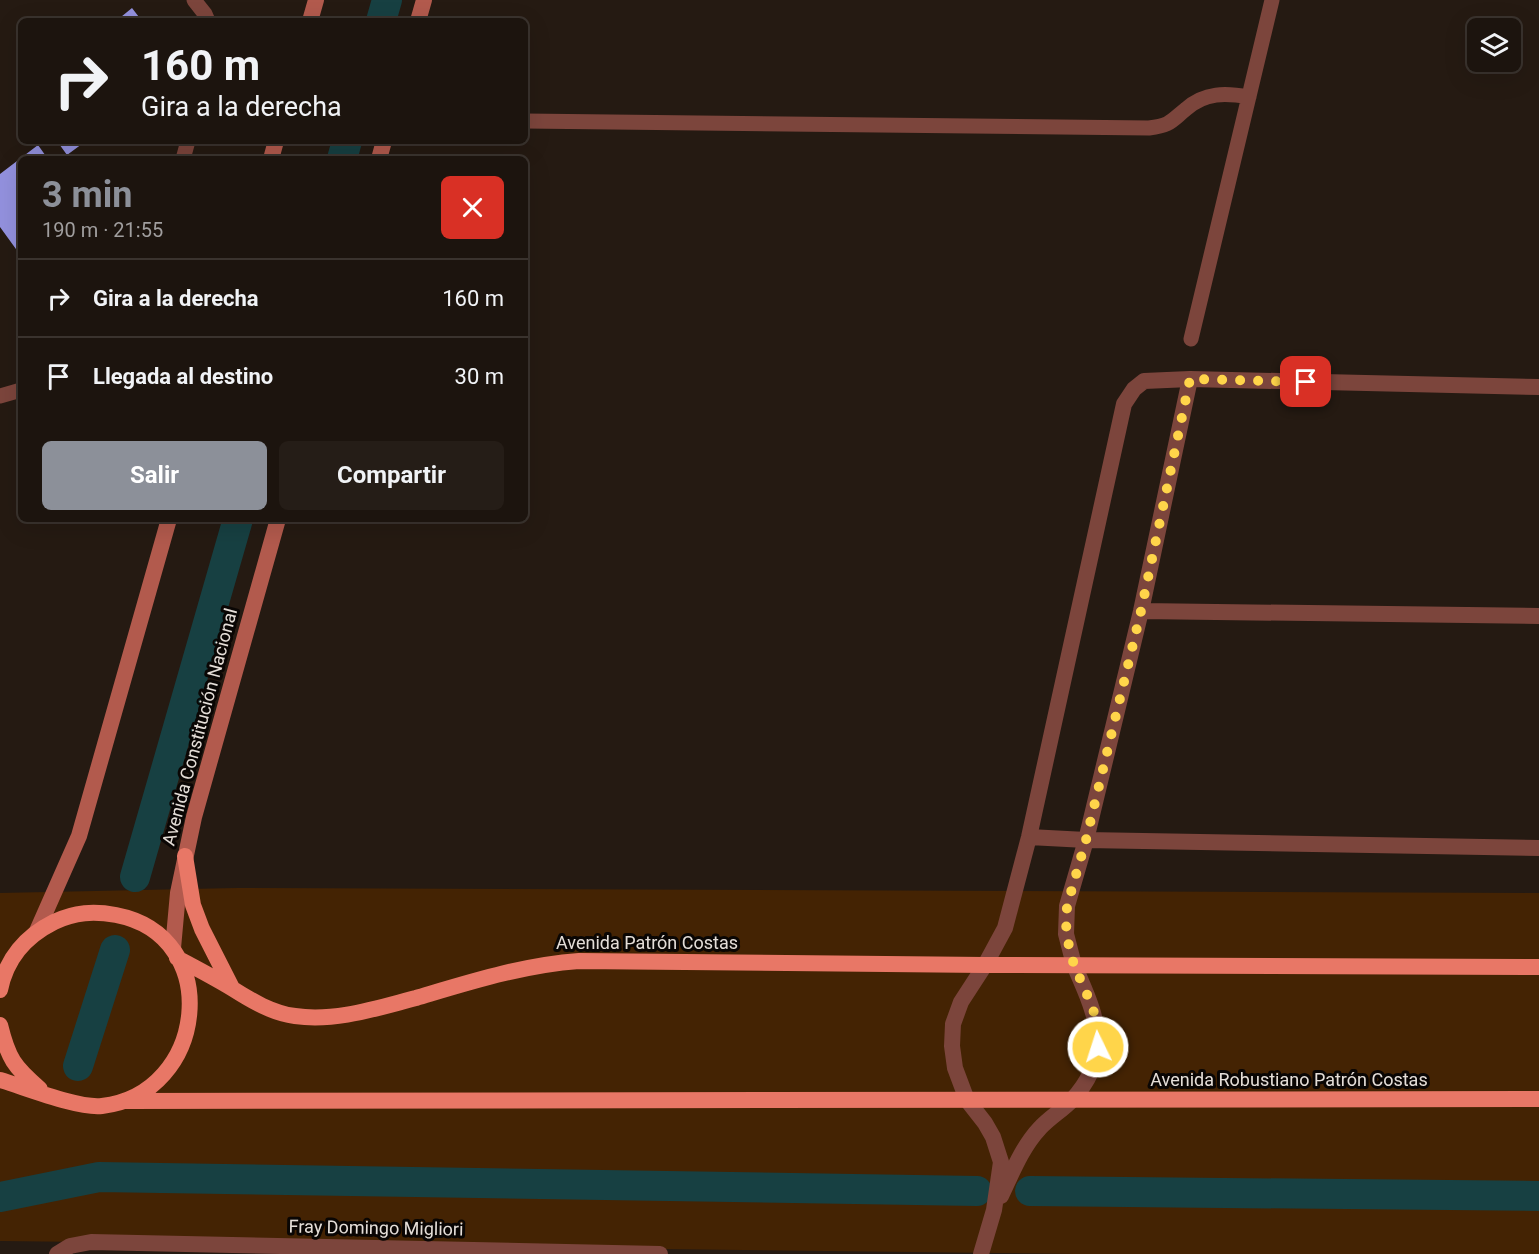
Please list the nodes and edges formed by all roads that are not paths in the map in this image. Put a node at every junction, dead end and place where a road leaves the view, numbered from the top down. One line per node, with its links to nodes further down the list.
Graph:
1 (194, 0): 5 (lane)
2 (316, 0): 6 (main road)
3 (424, 0): 7 (main road)
4 (1272, 0): 8 (lane)
5 (207, 18)
6 (311, 18)
7 (419, 18)
8 (1249, 97): 9 (lane); 10 (lane)
9 (528, 121)
10 (1191, 339)
11 (1190, 379): 12 (street); 17 (street); 19 (street)
12 (1539, 387)
13 (18, 391): 14 (lane)
14 (0, 396)
15 (168, 522): 23 (main road)
16 (277, 522): 22 (main road, Avenida Constitución Nacional)
17 (1141, 611): 18 (street); 20 (street)
18 (1539, 616)
19 (1029, 837): 20 (street); 27 (street)
20 (1086, 840): 21 (street); 28 (street)
21 (1539, 848)
22 (185, 856): 25 (main road, Avenida Constitución Nacional); 30 (highway)
23 (36, 931): 24 (highway, Avenida Patrón Costas); 25 (highway, Avenida Patrón Costas)
24 (21, 945): 26 (highway); 31 (highway)
25 (175, 953): 30 (highway, Avenida Patrón Costas); 37 (highway)
26 (0, 957)
27 (985, 965): 28 (highway, Avenida Patrón Costas); 30 (highway, Avenida Patrón Costas); 36 (street)
28 (1074, 965): 29 (highway); 38 (street)
29 (1539, 967)
30 (233, 989)
31 (0, 990)
32 (0, 1025): 34 (highway)
33 (0, 1080): 34 (highway)
34 (45, 1093): 37 (highway)
35 (1539, 1099): 38 (highway, Avenida Robustiano Patrón Costas)
36 (967, 1100): 37 (highway); 38 (highway, Avenida Robustiano Patrón Costas); 39 (street)
37 (126, 1101)
38 (1071, 1101): 39 (street)
39 (994, 1210): 42 (street)
40 (57, 1254): 41 (street, Fray Domingo Migliori)
41 (660, 1254)
42 (981, 1254)

